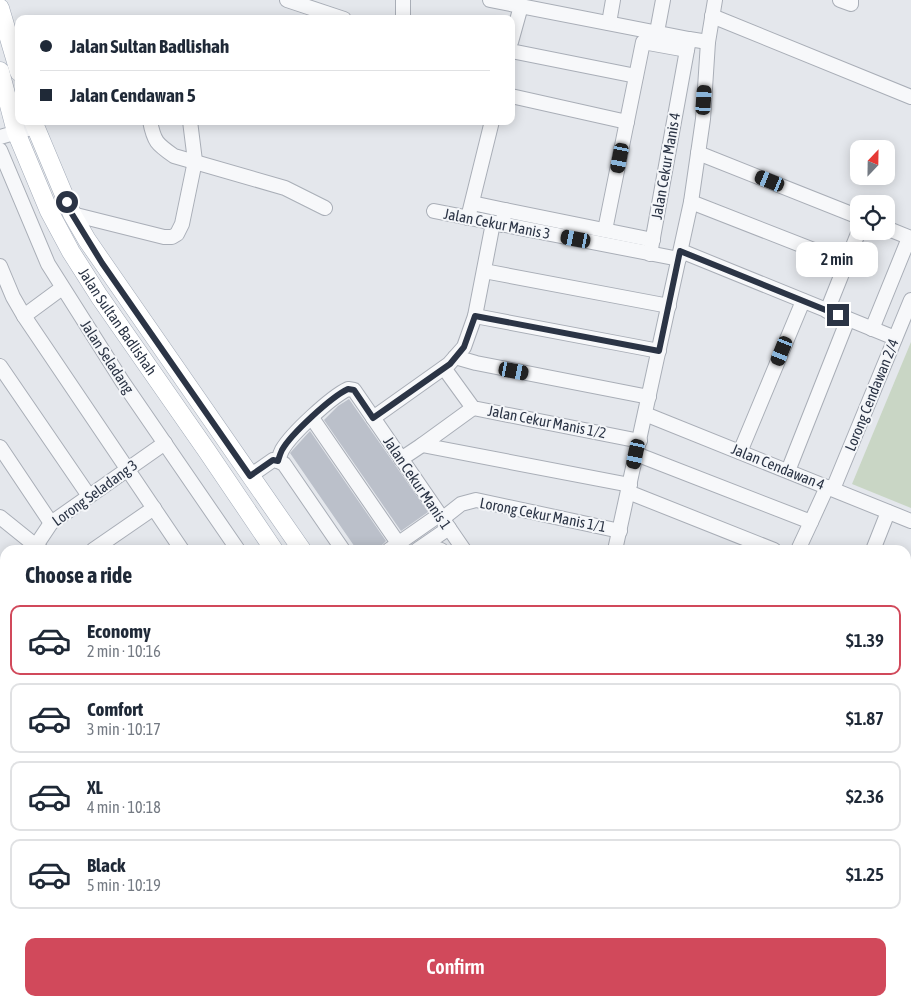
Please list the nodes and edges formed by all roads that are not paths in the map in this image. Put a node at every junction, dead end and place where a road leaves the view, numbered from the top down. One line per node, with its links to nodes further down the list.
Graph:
1 (287, 0): 10 (street)
2 (403, 0): 11 (street)
3 (490, 0): 7 (street)
4 (613, 0): 13 (street)
5 (663, 0): 15 (street)
6 (715, 0): 12 (street)
7 (506, 2): 8 (street)
8 (521, 6): 13 (street); 14 (street)
9 (0, 8): 19 (main road)
10 (332, 15)
11 (403, 15)
12 (712, 16): 16 (street); 23 (street)
13 (609, 23): 15 (street)
14 (515, 28)
15 (657, 32): 17 (street)
16 (708, 42): 17 (street); 32 (street)
17 (688, 44): 21 (street); 47 (street, Jalan Cekur Manis 4)
18 (515, 52): 21 (street)
19 (15, 59)
20 (0, 71): 30 (main road, Jalan Sultan Badlishah)
21 (636, 76): 24 (street)
22 (515, 97): 24 (street)
23 (911, 97)
24 (627, 122): 43 (street)
25 (32, 125): 30 (street)
26 (34, 125): 40 (main road, Jalan Sultan Badlishah)
27 (151, 125): 33 (street)
28 (190, 125): 33 (street)
29 (491, 125): 35 (street)
30 (8, 135): 98 (main road, Jalan Sultan Badlishah)
31 (0, 150): 52 (street, Jalan Seladang)
32 (698, 153): 34 (street); 39 (street)
33 (195, 161): 36 (street); 40 (street)
34 (691, 202): 48 (street); 49 (street)
35 (472, 203): 37 (street); 41 (street)
36 (325, 208)
37 (505, 210): 42 (street); 43 (street)
38 (434, 211): 41 (street, Jalan Cekur Manis 3)
39 (850, 213)
40 (72, 214): 81 (main road, Jalan Sultan Badlishah)
41 (468, 218): 42 (street, Jalan Cekur Manis 3)
42 (498, 224): 47 (street, Jalan Cekur Manis 3); 51 (street)
43 (605, 230): 47 (street)
44 (895, 232): 45 (street)
45 (910, 238): 60 (street)
46 (856, 240): 49 (street)
47 (652, 247): 48 (street, Jalan Cekur Manis 3)
48 (680, 255): 54 (street, Jalan Cekur Manis 3); 55 (street)
49 (847, 263): 56 (street)
50 (0, 266): 57 (street)
51 (484, 271): 55 (street); 58 (street)
52 (62, 288): 57 (street); 72 (street, Jalan Seladang)
53 (911, 300): 61 (street, Lorong Cendawan 2/4)
54 (803, 301): 56 (street, Jalan Cekur Manis 3); 75 (street)
55 (669, 306): 62 (street)
56 (827, 311): 59 (street, Jalan Cekur Manis 3)
57 (24, 316): 79 (street)
58 (475, 316): 62 (street); 63 (street)
59 (848, 319): 60 (street, Jalan Cekur Manis 3); 80 (street)
60 (872, 329): 61 (street, Jalan Cekur Manis 3)
61 (895, 338): 83 (street, Lorong Cendawan 2/4)
62 (659, 351): 66 (street)
63 (456, 357): 65 (street); 66 (street)
64 (0, 366): 84 (street)
65 (444, 368): 67 (street, Jalan Cekur Manis 1/2); 70 (street)
66 (649, 397): 68 (street)
67 (473, 408): 71 (street, Jalan Cekur Manis 1/2); 73 (street)
68 (645, 414): 71 (street); 75 (street, Jalan Cendawan 4)
69 (312, 418): 70 (street, Jalan Cekur Manis 1); 78 (street); 101 (street)
70 (373, 418): 77 (street, Jalan Cekur Manis 1)
71 (640, 440): 76 (street)
72 (165, 442): 79 (street, Lorong Seladang 3); 97 (street, Jalan Seladang)
73 (422, 445): 77 (street); 82 (street)
74 (0, 447): 91 (street)
75 (740, 452): 80 (street, Jalan Cendawan 4)
76 (636, 454): 82 (street); 90 (street)
77 (401, 459): 88 (street, Jalan Cekur Manis 1)
78 (281, 462): 81 (street); 100 (street)
79 (128, 469): 84 (street, Lorong Seladang 3); 85 (street)
80 (788, 471): 83 (street, Jalan Cendawan 4)
81 (250, 476): 99 (main road, Jalan Sultan Badlishah)
82 (629, 488): 92 (street); 106 (street)
83 (830, 488): 86 (street, Jalan Cendawan 4); 90 (street, Lorong Cendawan 2/4)
84 (89, 496): 91 (street, Lorong Seladang 3)
85 (154, 508): 95 (street); 96 (street)
86 (888, 512): 89 (street, Jalan Cendawan 4); 108 (street)
87 (0, 517): 93 (street)
88 (443, 521): 92 (street, Lorong Cekur Manis 1/1); 102 (street); 103 (street); 104 (street, Jalan Cekur Manis 1)
89 (911, 521)
90 (811, 522): 107 (street, Lorong Cendawan 2/4)
91 (51, 523): 94 (street, Lorong Seladang 3)
92 (620, 531): 105 (street)
93 (32, 545)
94 (39, 545)
95 (100, 545)
96 (177, 545)
97 (235, 545)
98 (271, 545)
99 (298, 545)
100 (339, 545)
101 (393, 545)
102 (398, 545)
103 (421, 545)
104 (460, 545)
105 (616, 545)
106 (762, 545)
107 (800, 545)
108 (875, 545)

